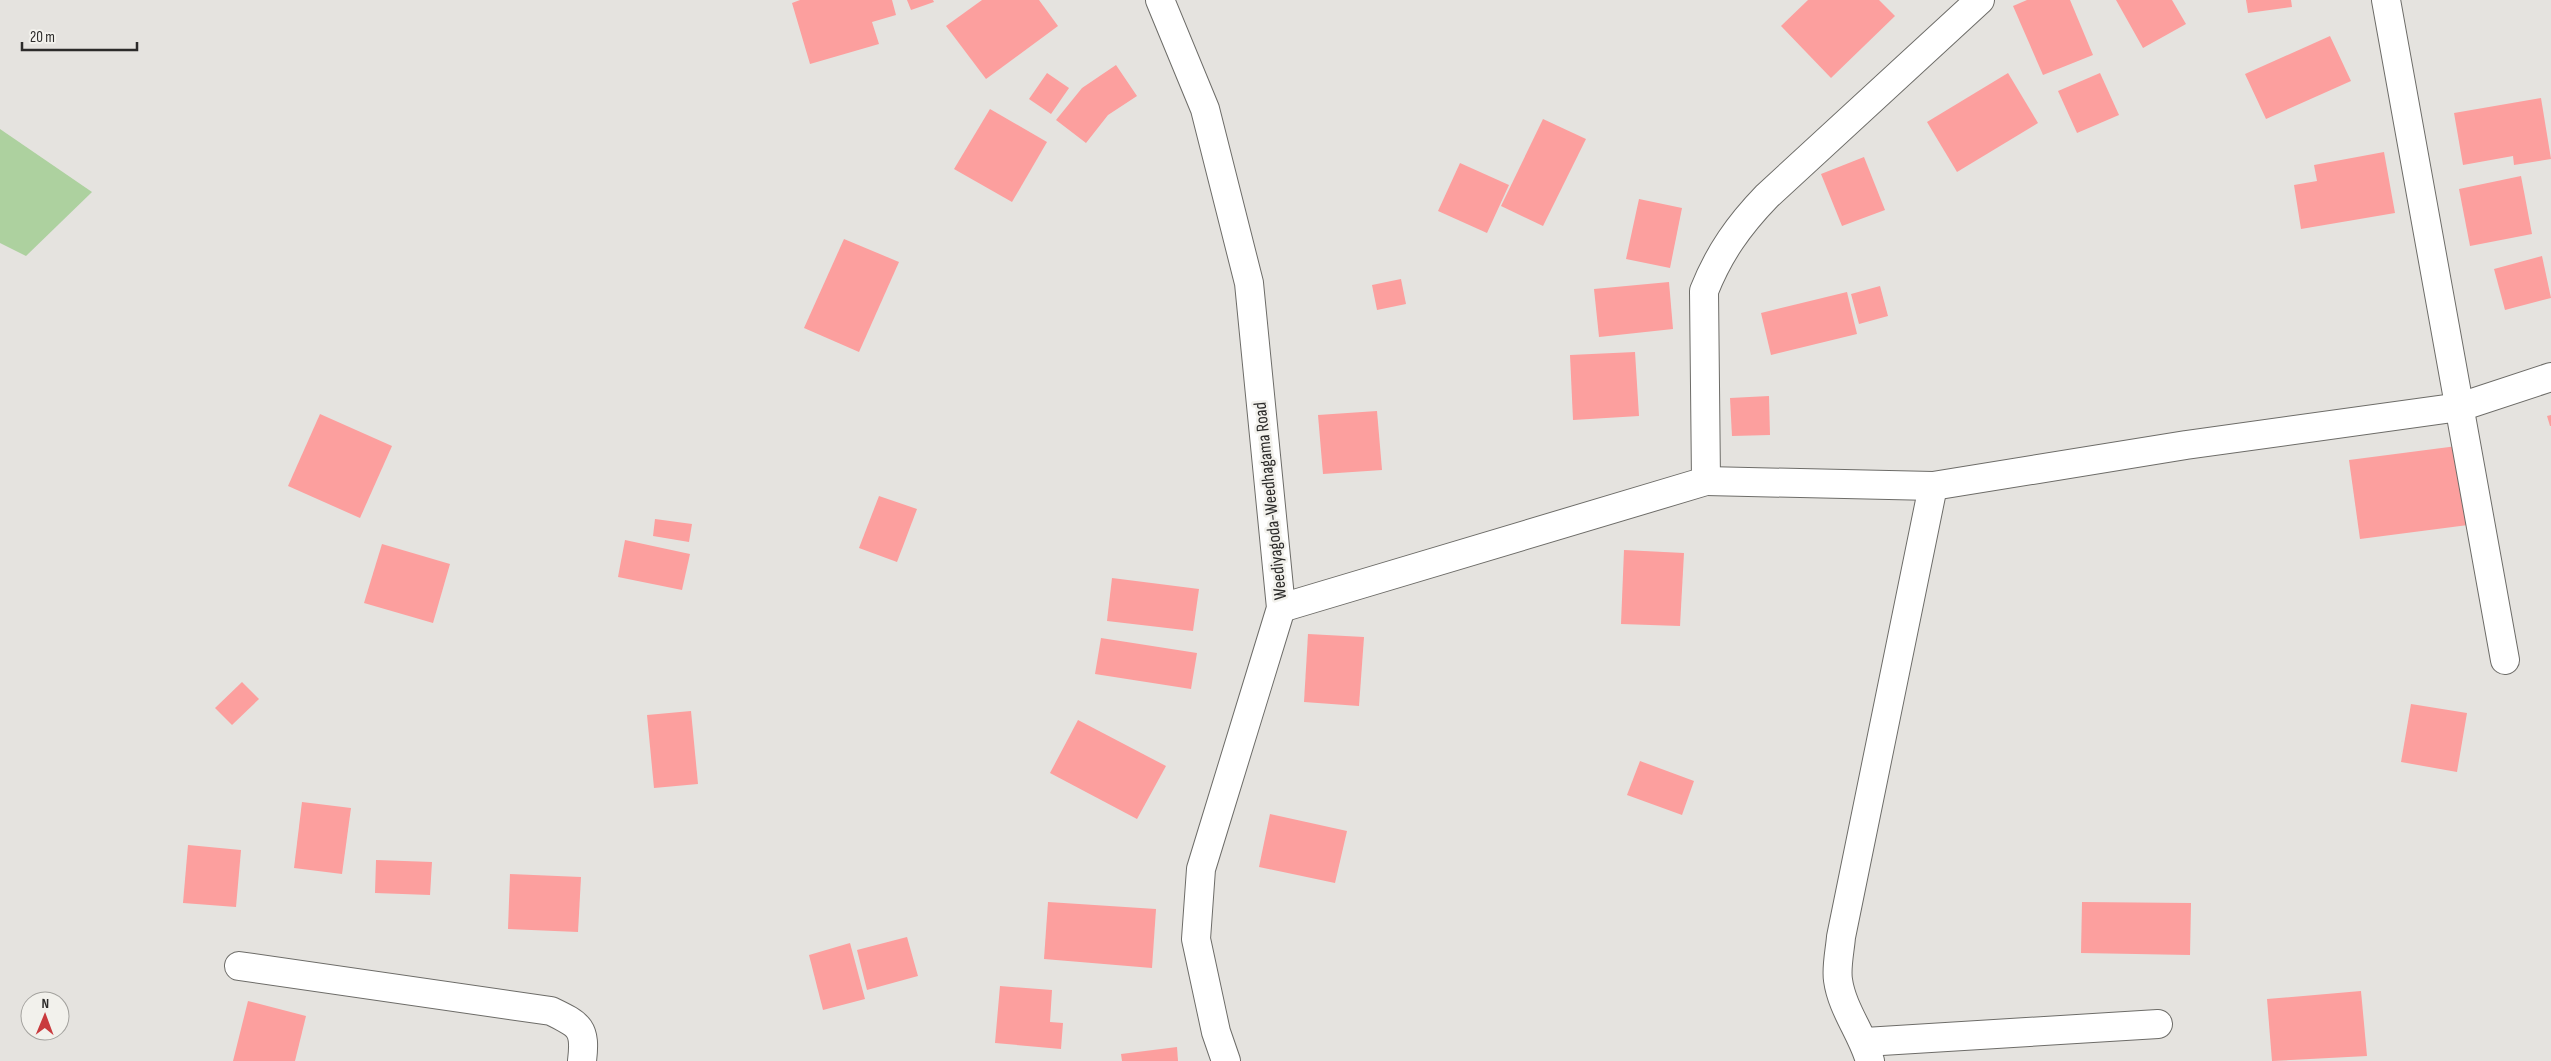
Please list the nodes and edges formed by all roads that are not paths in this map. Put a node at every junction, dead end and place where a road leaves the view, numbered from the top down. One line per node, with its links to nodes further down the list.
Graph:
1 (1160, 0): 8 (street, Weediyagoda-Weedhagama Road)
2 (1980, 0): 6 (street)
3 (2386, 0): 5 (street)
4 (2551, 377): 5 (street)
5 (2460, 407): 7 (street); 9 (street)
6 (1706, 480): 7 (street); 8 (street)
7 (1933, 486): 12 (street)
8 (1281, 608): 14 (street, Weediyagoda-Weedhagama Road)
9 (2505, 660)
10 (239, 966): 13 (street)
11 (2158, 1024): 12 (street)
12 (1867, 1051)
13 (582, 1061)
14 (1226, 1061)

